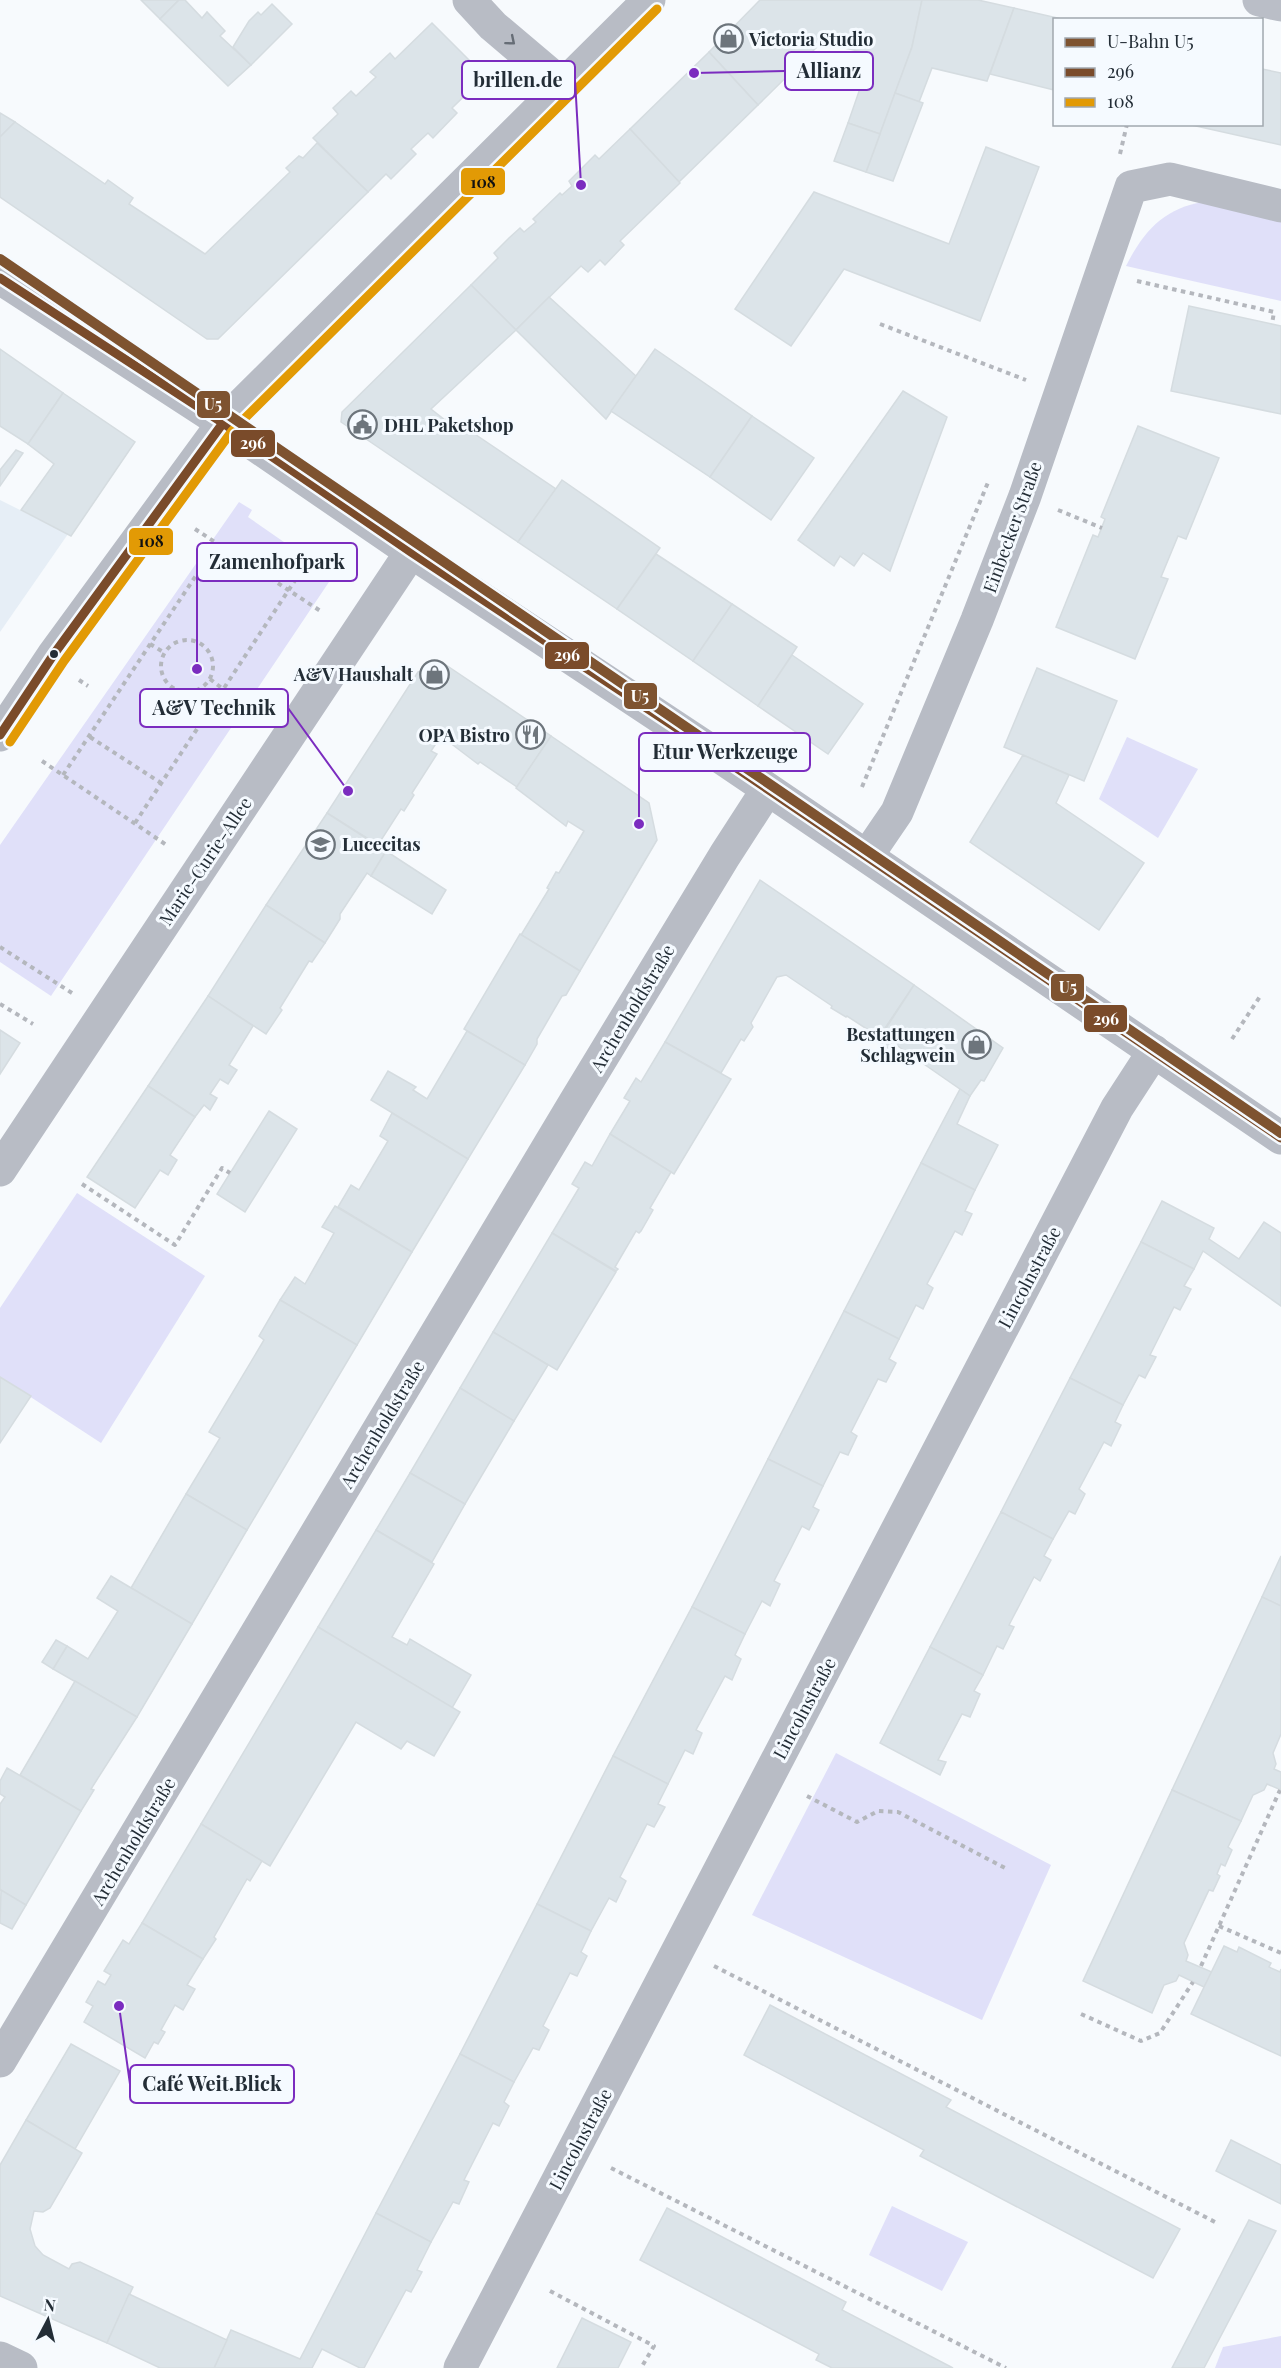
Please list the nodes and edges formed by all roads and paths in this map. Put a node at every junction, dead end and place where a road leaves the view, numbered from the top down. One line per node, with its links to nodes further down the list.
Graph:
1 (469, 0): 5 (street, one-way to 5)
2 (649, 0): 5 (street)
3 (1259, 0): 4 (main road)
4 (1281, 5)
5 (563, 85): 12 (street)
6 (1281, 206): 7 (street, Einbecker Straße)
7 (1102, 273): 10 (path); 31 (street, Einbecker Straße)
8 (0, 278): 12 (street)
9 (880, 324): 11 (path)
10 (1272, 324)
11 (989, 367)
12 (223, 423): 16 (street); 23 (street)
13 (195, 529): 14 (path)
14 (216, 544): 17 (path); 19 (path)
15 (317, 547): 17 (path)
16 (411, 552): 28 (street); 40 (street, Marie-Curie-Allee)
17 (290, 591): 18 (path); 22 (path)
18 (322, 612)
19 (150, 644): 20 (path); 24 (path)
20 (165, 653): 21 (path); 21 (path)
21 (210, 679): 22 (path)
22 (223, 689): 27 (path)
23 (2, 728)
24 (90, 737): 26 (path); 27 (path)
25 (42, 761): 26 (path)
26 (63, 775): 29 (path)
27 (161, 783): 29 (path)
28 (767, 790): 31 (street); 52 (street, Archenholdstraße)
29 (135, 823): 30 (path)
30 (168, 846)
31 (867, 856): 38 (street)
32 (0, 947): 33 (path)
33 (72, 993)
34 (1261, 995): 37 (path)
35 (0, 1004): 36 (path)
36 (33, 1024)
37 (1232, 1039)
38 (1154, 1051): 39 (street); 58 (street, Lincolnstraße)
39 (1281, 1138)
40 (0, 1170)
41 (230, 1173): 42 (path)
42 (82, 1184)
43 (1281, 1790): 46 (path)
44 (807, 1796): 45 (path)
45 (1005, 1868)
46 (1219, 1926): 47 (path); 49 (path)
47 (1281, 1953)
48 (714, 1966): 54 (path)
49 (1201, 1966)
50 (1193, 1982): 51 (path)
51 (1081, 2014)
52 (0, 2061)
53 (611, 2168): 60 (path)
54 (1217, 2223)
55 (550, 2290): 59 (path)
56 (0, 2358): 57 (street)
57 (21, 2368)
58 (460, 2368)
59 (642, 2368)
60 (1006, 2368)

